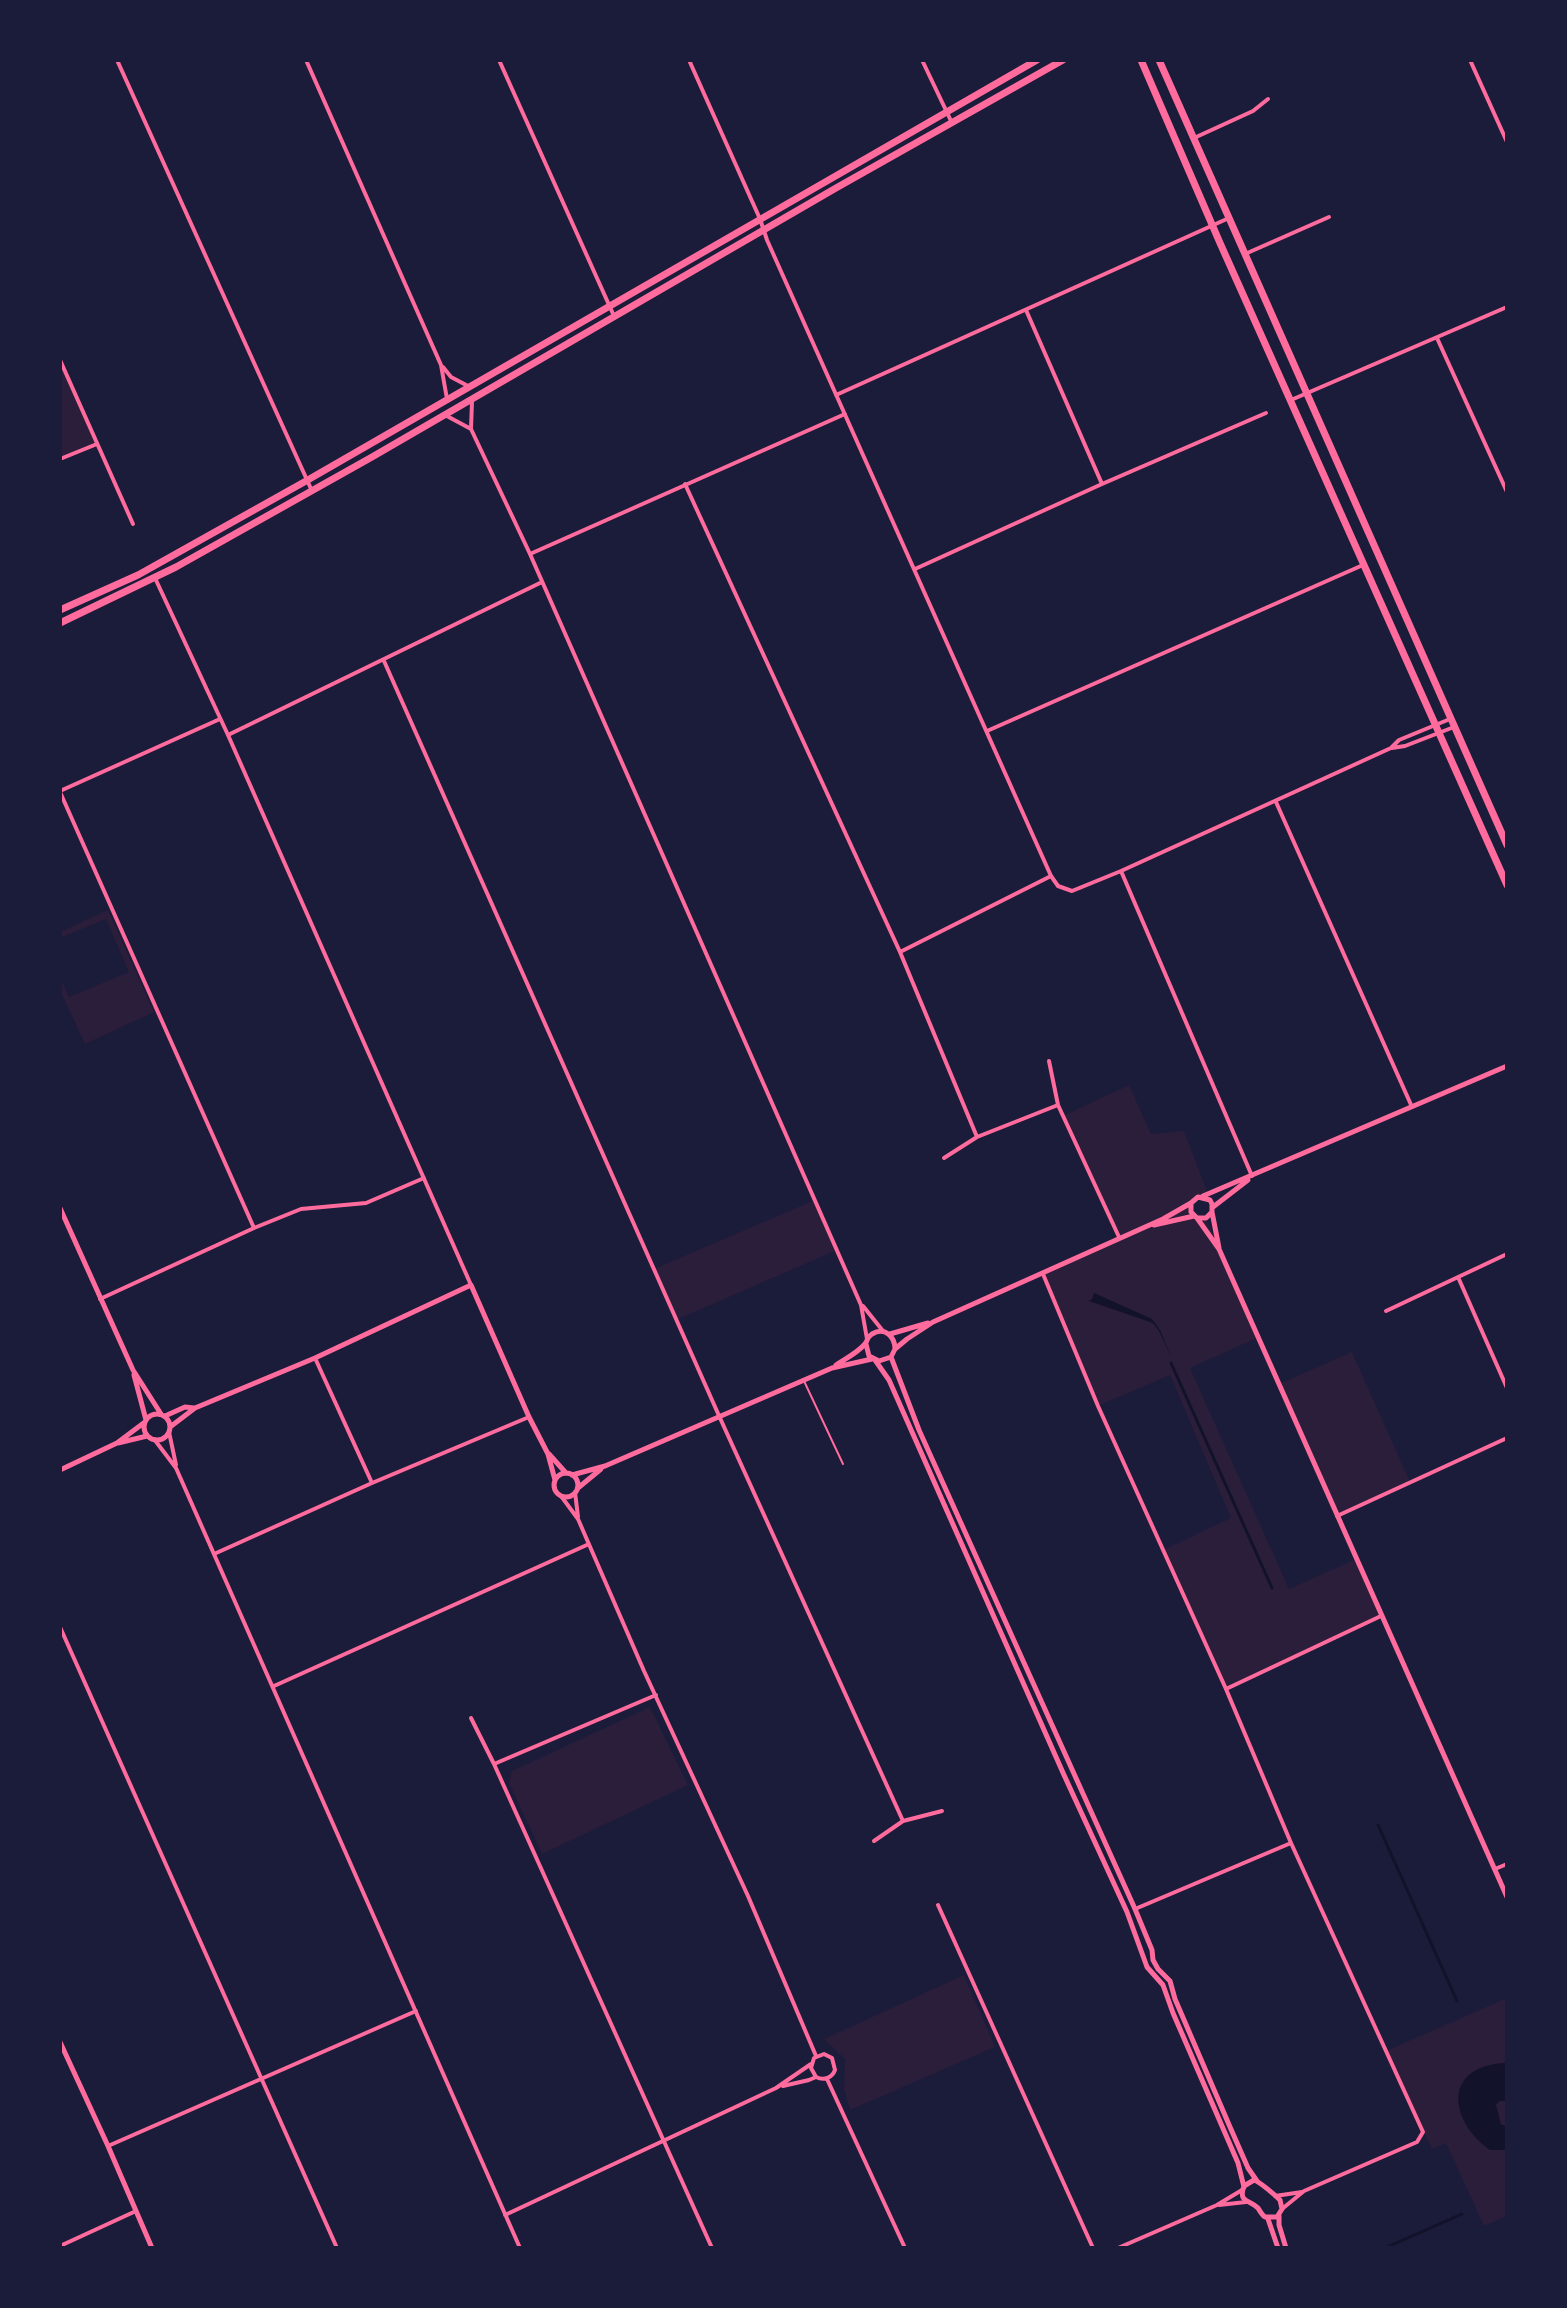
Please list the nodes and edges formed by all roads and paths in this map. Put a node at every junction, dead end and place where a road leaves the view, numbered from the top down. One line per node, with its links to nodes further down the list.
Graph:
1 (117, 60): 41 (street)
2 (306, 60): 28 (street)
3 (499, 60): 22 (street)
4 (689, 60): 18 (street)
5 (922, 60): 12 (street)
6 (1037, 60): 12 (main road)
7 (1063, 60): 13 (main road)
8 (1141, 60): 19 (main road)
9 (1159, 60): 14 (main road)
10 (1470, 60): 15 (street)
11 (1268, 99): 14 (street)
12 (947, 112): 13 (street); 18 (main road)
13 (952, 123): 20 (main road)
14 (1194, 138): 17 (main road)
15 (1507, 142)
16 (1329, 217): 21 (street)
17 (1229, 218): 19 (street); 21 (main road)
18 (760, 219): 20 (street); 22 (main road)
19 (1212, 226): 24 (street); 34 (main road)
20 (763, 230): 25 (main road); 31 (street)
21 (1245, 254): 30 (main road)
22 (608, 306): 25 (street); 29 (main road)
23 (1507, 307): 26 (street)
24 (1025, 310): 31 (street); 43 (street)
25 (614, 316): 32 (main road)
26 (1437, 338): 30 (street); 45 (street)
27 (60, 360): 39 (street)
28 (441, 365): 29 (street); 33 (street)
29 (468, 386): 33 (main road)
30 (1308, 394): 34 (street); 56 (main road)
31 (836, 395): 37 (street)
32 (472, 398): 36 (main road); 38 (street)
33 (447, 399): 41 (main road)
34 (1291, 400): 48 (main road)
35 (1266, 413): 43 (street)
36 (444, 414): 38 (street); 44 (main road)
37 (845, 414): 42 (street); 49 (street)
38 (471, 429): 47 (street)
39 (97, 444): 40 (street); 46 (street)
40 (60, 459)
41 (306, 481): 44 (street); 52 (main road)
42 (685, 484): 47 (street); 68 (street)
43 (1102, 484): 49 (street)
44 (312, 491): 50 (main road)
45 (1507, 492)
46 (133, 524)
47 (530, 554): 51 (street)
48 (1363, 565): 57 (main road); 58 (street)
49 (915, 569): 58 (street)
50 (155, 578): 53 (main road); 55 (street)
51 (542, 582): 54 (street); 91 (street)
52 (60, 610)
53 (60, 623)
54 (384, 661): 60 (street); 107 (street)
55 (220, 719): 60 (street); 62 (street)
56 (1452, 723): 57 (street); 59 (street); 64 (main road)
57 (1434, 724): 59 (main road); 61 (street)
58 (987, 731): 66 (street)
59 (1438, 733): 61 (street); 67 (main road)
60 (228, 735): 76 (street)
61 (1391, 748): 63 (street)
62 (60, 792): 83 (street)
63 (1276, 801): 65 (street); 72 (street)
64 (1507, 845)
65 (1121, 871): 66 (street); 75 (street)
66 (1051, 876): 68 (street)
67 (1507, 885)
68 (900, 952): 73 (street)
69 (1049, 1061): 71 (street)
70 (1507, 1066): 72 (street)
71 (1058, 1105): 73 (street); 84 (street)
72 (1412, 1107): 75 (street)
73 (977, 1137): 74 (street)
74 (944, 1158)
75 (1252, 1176): 77 (street); 80 (street)
76 (424, 1178): 83 (street); 89 (street)
77 (1202, 1196): 78 (street); 80 (street)
78 (1191, 1203): 81 (street); 82 (street)
79 (60, 1208): 90 (street)
80 (1213, 1210): 81 (street); 85 (street)
81 (1196, 1217): 82 (street); 85 (street)
82 (1145, 1227): 84 (street)
83 (254, 1228): 90 (street)
84 (1119, 1237): 87 (street)
85 (1219, 1249): 123 (street)
86 (1507, 1254): 88 (street)
87 (1043, 1274): 93 (street); 130 (street)
88 (1458, 1277): 92 (street); 103 (street)
89 (471, 1285): 98 (street); 106 (street)
90 (100, 1299): 101 (street)
91 (861, 1305): 94 (street); 95 (street)
92 (1386, 1311)
93 (933, 1322): 94 (street); 96 (street)
94 (886, 1333): 95 (street); 96 (street)
95 (866, 1341): 99 (street); 100 (street)
96 (895, 1349): 97 (street)
97 (891, 1357): 99 (street); 142 (street)
98 (315, 1358): 104 (street); 120 (street)
99 (874, 1360): 100 (street); 143 (street)
100 (832, 1368): 102 (street)
101 (133, 1370): 105 (street); 108 (street)
102 (804, 1380): 107 (street); 114 (lane)
103 (1507, 1388)
104 (195, 1408): 105 (street); 109 (street)
105 (163, 1415): 108 (street); 109 (street)
106 (529, 1417): 113 (street); 120 (street)
107 (720, 1418): 115 (street); 135 (street)
108 (145, 1421): 110 (street); 112 (street)
109 (170, 1430): 110 (street); 116 (street)
110 (151, 1438): 112 (street); 116 (street)
111 (1507, 1438): 123 (street)
112 (117, 1443): 117 (street)
113 (548, 1454): 118 (street); 119 (street)
114 (843, 1464)
115 (605, 1466): 118 (street); 121 (street)
116 (176, 1468): 126 (street)
117 (60, 1470)
118 (569, 1474): 119 (street); 121 (street)
119 (555, 1480): 122 (street)
120 (372, 1483): 126 (street)
121 (576, 1491): 122 (street); 124 (street)
122 (561, 1496): 124 (street)
123 (1337, 1516): 127 (street)
124 (578, 1519): 125 (street)
125 (589, 1544): 129 (street); 131 (street)
126 (214, 1554): 129 (street)
127 (1381, 1616): 130 (street); 139 (street)
128 (60, 1627): 148 (street)
129 (273, 1686): 144 (street)
130 (1226, 1689): 137 (street)
131 (656, 1695): 133 (street); 146 (street)
132 (471, 1718): 133 (street)
133 (494, 1764): 152 (street)
134 (942, 1811): 135 (street)
135 (903, 1821): 136 (street)
136 (874, 1841)
137 (1291, 1843): 142 (street); 156 (street)
138 (1507, 1864): 139 (street)
139 (1495, 1869): 140 (street)
140 (1507, 1897)
141 (938, 1905): 170 (street)
142 (1135, 1909): 143 (street); 154 (street)
143 (1127, 1912): 155 (street)
144 (416, 2011): 148 (street); 162 (street)
145 (61, 2047): 153 (street)
146 (816, 2056): 147 (street); 150 (street)
147 (811, 2064): 149 (street); 151 (street)
148 (262, 2077): 153 (street); 166 (street)
149 (816, 2077): 150 (street); 151 (street)
150 (827, 2079): 169 (street)
151 (776, 2088): 152 (street)
152 (665, 2141): 162 (street); 168 (street)
153 (108, 2146): 160 (street)
154 (1257, 2181): 155 (street); 157 (street)
155 (1243, 2188): 158 (street); 159 (street)
156 (1304, 2191): 157 (street); 161 (street)
157 (1274, 2196): 161 (street)
158 (1248, 2202): 159 (street); 163 (street)
159 (1217, 2205): 171 (street)
160 (136, 2211): 164 (street); 165 (street)
161 (1281, 2212): 163 (street); 173 (street)
162 (505, 2215): 167 (street)
163 (1267, 2218): 172 (street)
164 (60, 2246)
165 (152, 2248)
166 (337, 2248)
167 (520, 2248)
168 (712, 2248)
169 (905, 2248)
170 (1093, 2248)
171 (1118, 2248)
172 (1278, 2248)
173 (1286, 2248)

